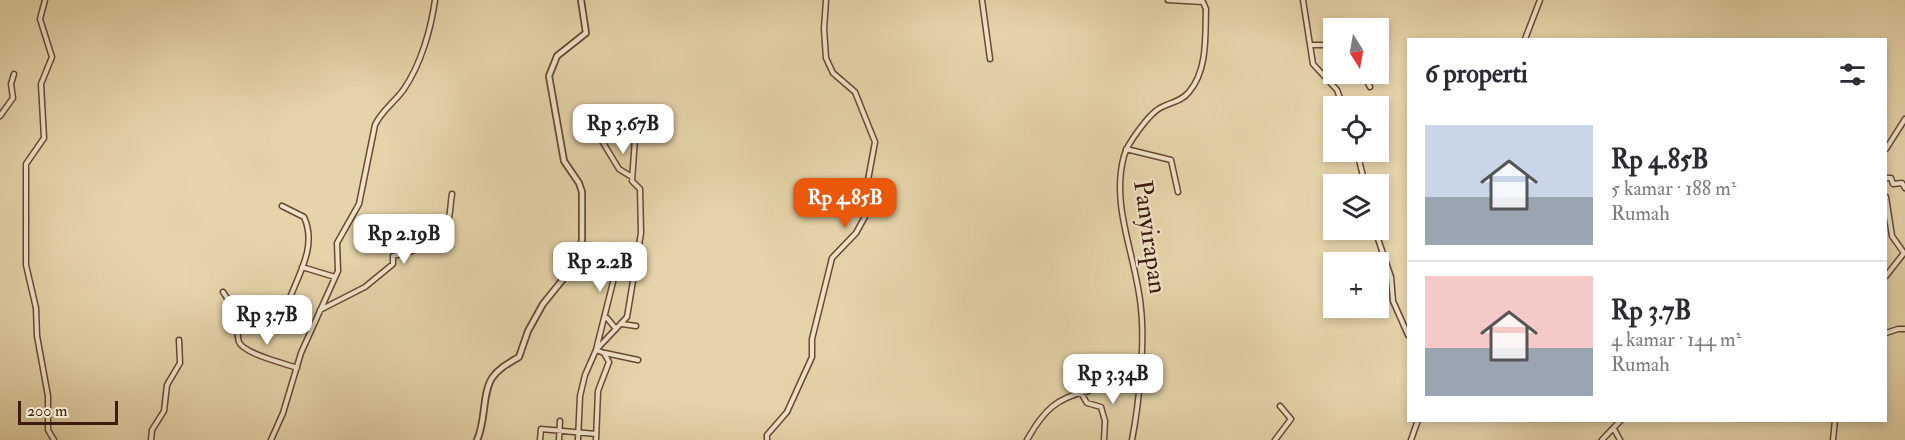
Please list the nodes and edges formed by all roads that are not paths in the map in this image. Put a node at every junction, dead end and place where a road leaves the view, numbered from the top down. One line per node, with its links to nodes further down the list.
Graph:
1 (45, 0): 63 (street)
2 (435, 0): 34 (street)
3 (581, 0): 66 (street)
4 (826, 0): 71 (street)
5 (982, 0): 12 (street)
6 (1167, 0): 22 (street, Panyirapan)
7 (1303, 0): 10 (street)
8 (1540, 0): 9 (street)
9 (1525, 38)
10 (1310, 45): 11 (street); 16 (street)
11 (1323, 45)
12 (990, 59)
13 (14, 74): 17 (street)
14 (1368, 84): 15 (street)
15 (1370, 87)
16 (1339, 96)
17 (0, 116)
18 (1905, 119): 21 (street)
19 (635, 138): 23 (street)
20 (602, 141): 23 (street)
21 (1887, 147)
22 (1126, 149): 26 (street); 74 (street, Panyirapan)
23 (632, 177): 32 (street)
24 (1887, 178): 25 (street)
25 (1905, 189)
26 (1178, 192)
27 (452, 194): 36 (street)
28 (1887, 204): 33 (street)
29 (282, 206): 31 (street)
30 (1378, 240): 45 (street)
31 (302, 267): 34 (street); 38 (street)
32 (634, 274): 37 (street); 40 (street)
33 (1887, 275)
34 (335, 277): 36 (street)
35 (223, 292): 38 (street)
36 (319, 310): 42 (street)
37 (607, 316): 43 (street); 48 (street)
38 (283, 319): 42 (street)
39 (237, 322): 51 (street)
40 (622, 324): 41 (street); 43 (street)
41 (636, 326)
42 (311, 329): 51 (street)
43 (616, 329): 48 (street)
44 (1905, 329): 46 (street)
45 (1407, 333)
46 (1887, 333)
47 (179, 340): 64 (street)
48 (596, 350): 49 (street); 61 (street)
49 (604, 353): 50 (street); 62 (street)
50 (638, 360)
51 (297, 368): 65 (street)
52 (1089, 391): 53 (street)
53 (1081, 393): 72 (street); 73 (street)
54 (1280, 406): 75 (street)
55 (560, 421): 60 (street)
56 (1417, 422): 76 (street)
57 (1619, 422): 59 (street)
58 (1835, 422): 79 (street)
59 (1614, 429): 77 (street); 78 (street)
60 (560, 431): 61 (street); 67 (street); 68 (street)
61 (578, 433): 62 (street); 69 (street)
62 (596, 434): 70 (street)
63 (54, 440)
64 (151, 440)
65 (272, 440)
66 (477, 440)
67 (540, 440)
68 (560, 440)
69 (578, 440)
70 (596, 440)
71 (767, 440)
72 (1027, 440)
73 (1104, 440)
74 (1132, 440)
75 (1275, 440)
76 (1411, 440)
77 (1602, 440)
78 (1620, 440)
79 (1833, 440)

